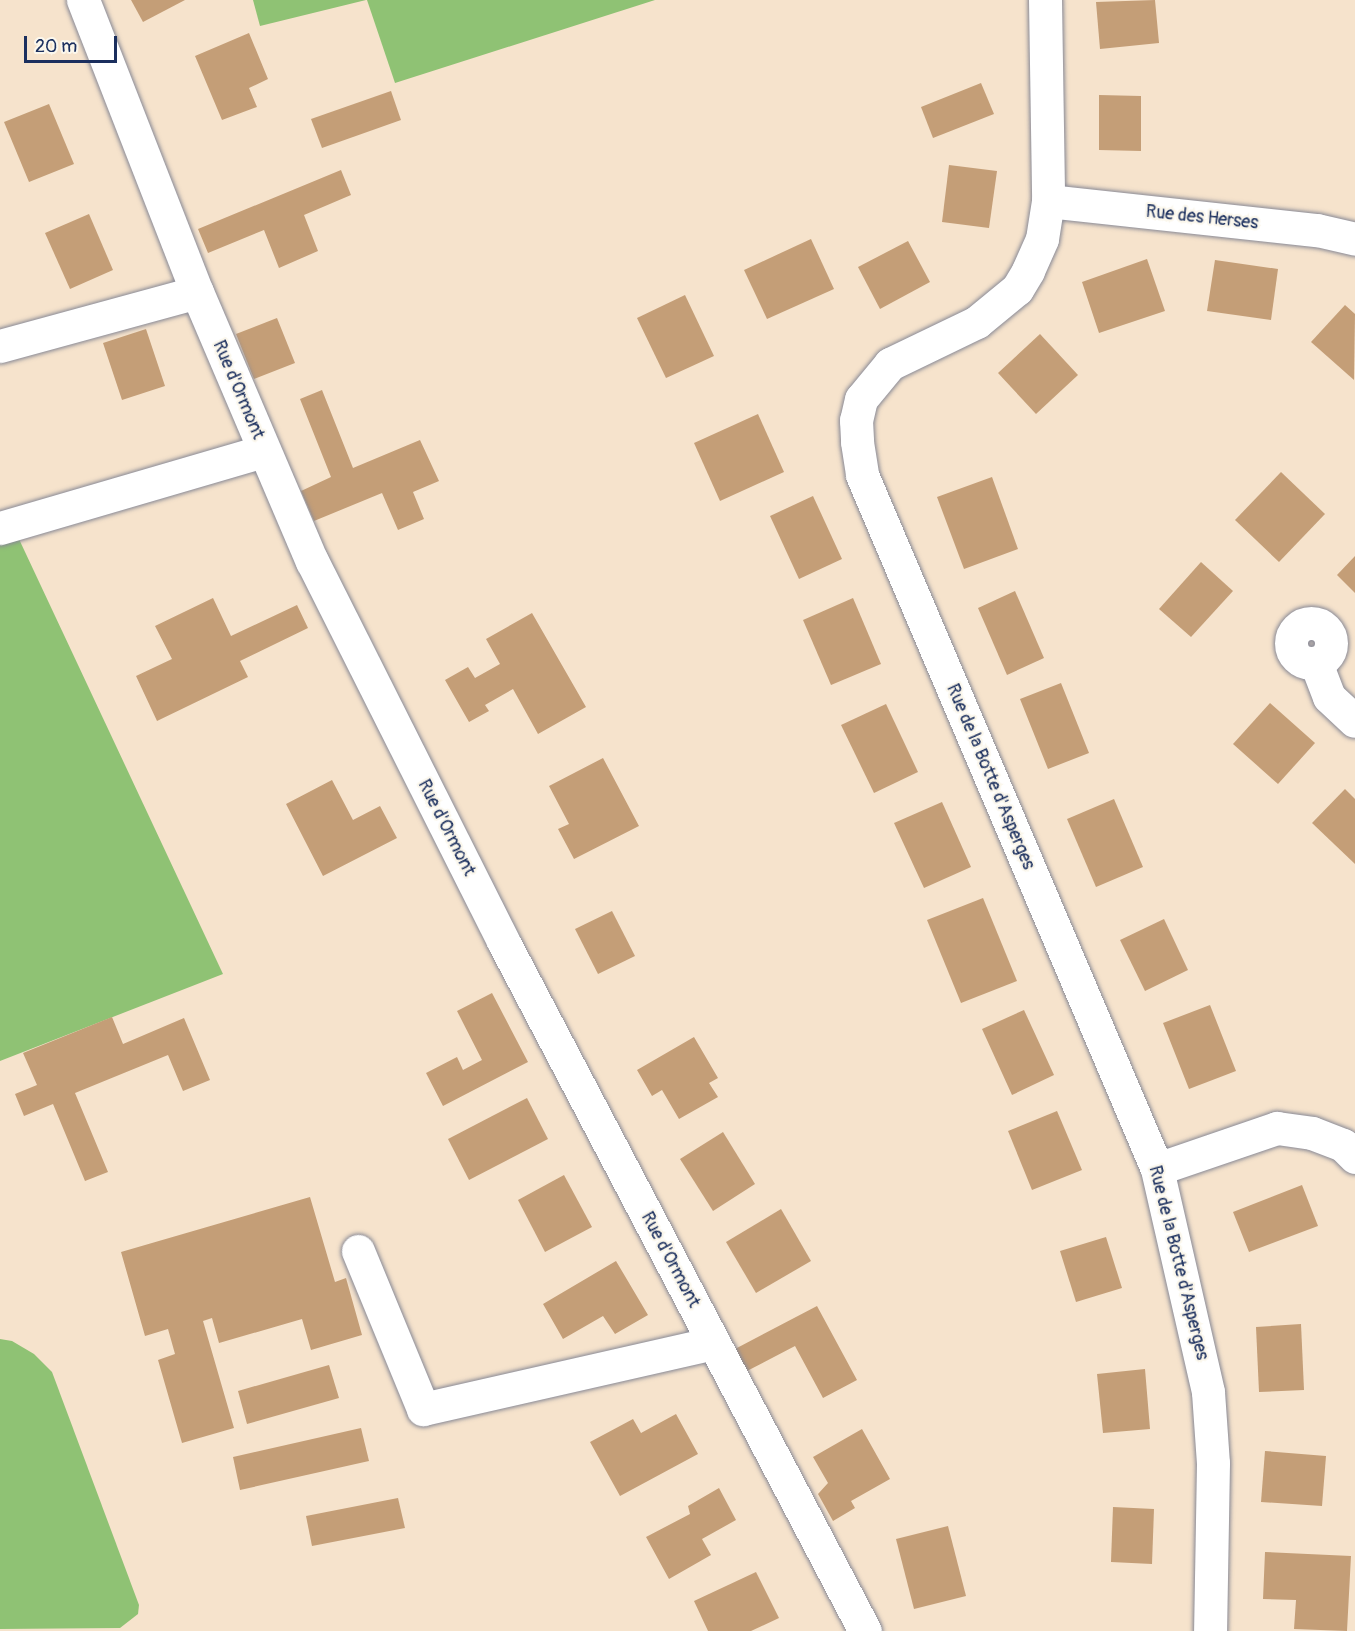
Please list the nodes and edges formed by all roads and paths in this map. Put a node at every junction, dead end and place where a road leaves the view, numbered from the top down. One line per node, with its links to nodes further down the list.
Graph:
1 (82, 0): 5 (street, Rue d'Ormont)
2 (1045, 0): 3 (street, Rue de la Botte d'Asperges)
3 (1048, 201): 4 (street, Rue des Herses); 12 (street, Rue de la Botte d'Asperges)
4 (1355, 239)
5 (197, 292): 6 (street); 7 (street, Rue d'Ormont)
6 (0, 346)
7 (263, 451): 8 (street); 14 (street, Rue d'Ormont)
8 (0, 528)
9 (1316, 663): 10 (street)
10 (1355, 721)
11 (1355, 1157): 12 (street)
12 (1156, 1169): 16 (street, Rue de la Botte d'Asperges)
13 (358, 1251): 14 (street)
14 (714, 1344): 15 (street, Rue d'Ormont)
15 (865, 1631)
16 (1210, 1631)

